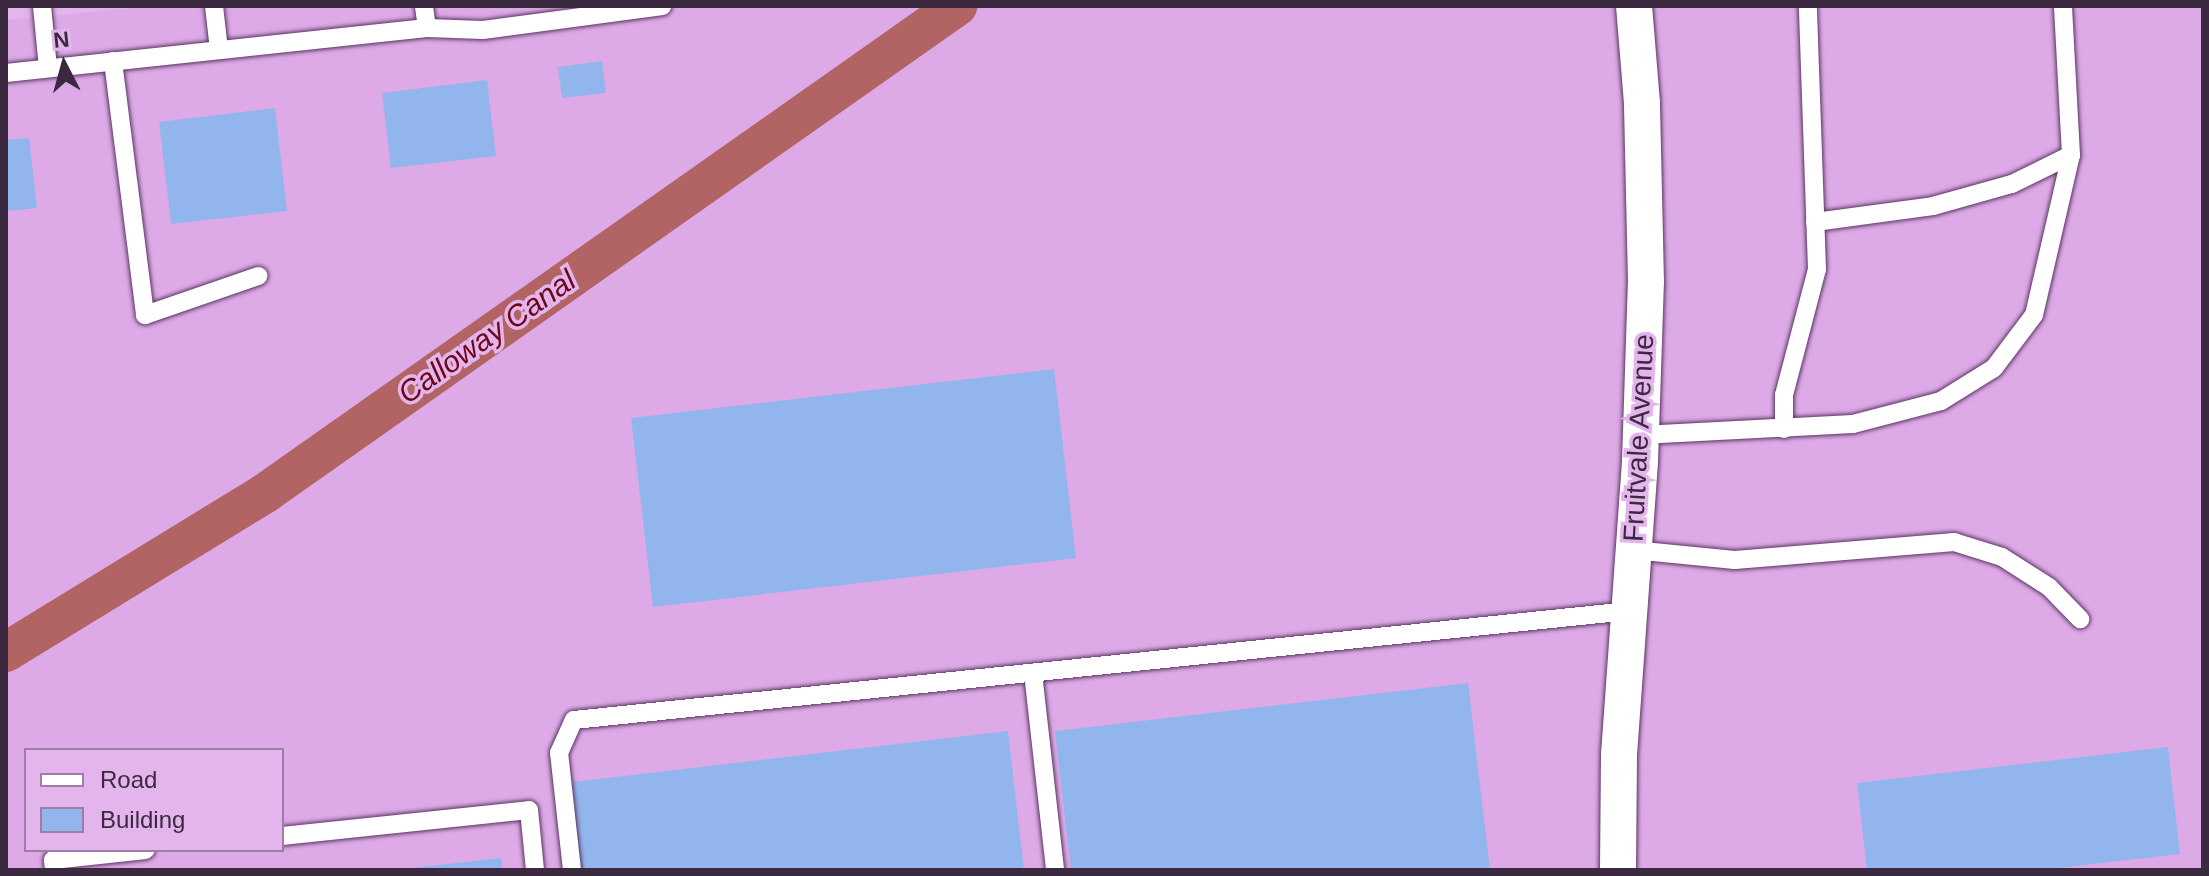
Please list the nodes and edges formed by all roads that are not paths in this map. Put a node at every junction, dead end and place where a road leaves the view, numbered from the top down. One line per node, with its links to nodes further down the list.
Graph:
1 (42, 6): 11 (lane)
2 (214, 6): 9 (lane)
3 (424, 6): 8 (lane)
4 (662, 6): 8 (lane)
5 (1634, 6): 17 (street, Fruitvale Avenue)
6 (1808, 6): 14 (lane)
7 (2063, 6): 13 (lane)
8 (427, 28): 9 (lane)
9 (219, 50): 10 (lane)
10 (113, 61): 11 (lane); 15 (lane)
11 (48, 68): 12 (lane)
12 (6, 73)
13 (2071, 155): 14 (lane); 16 (lane)
14 (1815, 222): 16 (lane)
15 (258, 276)
16 (1784, 429): 17 (lane)
17 (1641, 435): 18 (street, Fruitvale Avenue)
18 (1633, 550): 19 (street, Fruitvale Avenue); 20 (lane)
19 (1628, 611): 21 (lane); 28 (street, Fruitvale Avenue)
20 (2080, 619)
21 (1033, 673): 26 (lane); 27 (lane)
22 (284, 836): 25 (lane)
23 (127, 852): 24 (lane)
24 (54, 870)
25 (535, 870)
26 (572, 870)
27 (1055, 870)
28 (1618, 870)

